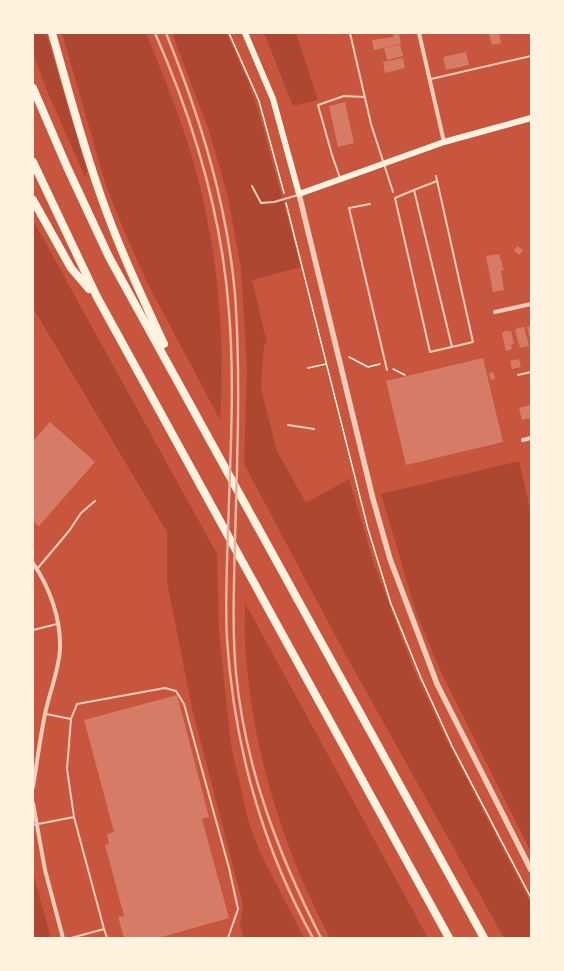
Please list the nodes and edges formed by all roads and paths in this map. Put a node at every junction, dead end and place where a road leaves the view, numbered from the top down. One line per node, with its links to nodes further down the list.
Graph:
1 (52, 33): 34 (highway)
2 (245, 33): 19 (main road)
3 (350, 33): 8 (lane)
4 (418, 33): 6 (street)
5 (531, 56): 6 (lane)
6 (429, 80): 10 (street)
7 (33, 88): 34 (highway)
8 (365, 97): 12 (lane); 14 (lane)
9 (531, 118): 10 (main road)
10 (444, 142): 12 (main road)
11 (33, 162): 22 (highway)
12 (384, 164): 14 (main road); 18 (lane)
13 (436, 176): 15 (lane)
14 (340, 179): 19 (main road)
15 (437, 181): 17 (lane); 25 (lane)
16 (252, 186): 19 (lane)
17 (414, 190): 25 (lane); 25 (lane)
18 (394, 192)
19 (299, 194): 50 (street)
20 (33, 200): 22 (highway)
21 (370, 204): 28 (lane)
22 (97, 297): 56 (highway)
23 (531, 304): 24 (street)
24 (495, 312)
25 (452, 347)
26 (349, 357): 28 (path)
27 (326, 364): 29 (path)
28 (386, 366): 30 (lane); 32 (path)
29 (308, 368)
30 (387, 370)
31 (531, 372): 33 (lane)
32 (405, 375)
33 (518, 375)
34 (193, 409): 57 (highway)
35 (288, 425): 36 (lane)
36 (314, 429)
37 (531, 438): 38 (street)
38 (523, 440)
39 (95, 501): 41 (lane)
40 (33, 563): 41 (street)
41 (35, 569): 42 (street)
42 (58, 624): 43 (lane); 44 (street)
43 (33, 630)
44 (45, 714): 45 (lane); 46 (street)
45 (72, 719): 48 (lane); 55 (lane)
46 (33, 787)
47 (33, 803): 49 (street)
48 (74, 816): 49 (lane); 51 (lane)
49 (35, 824): 52 (street)
50 (531, 870)
51 (104, 929): 53 (lane); 54 (lane)
52 (63, 938)
53 (71, 938)
54 (107, 938)
55 (228, 938)
56 (449, 938)
57 (484, 938)

